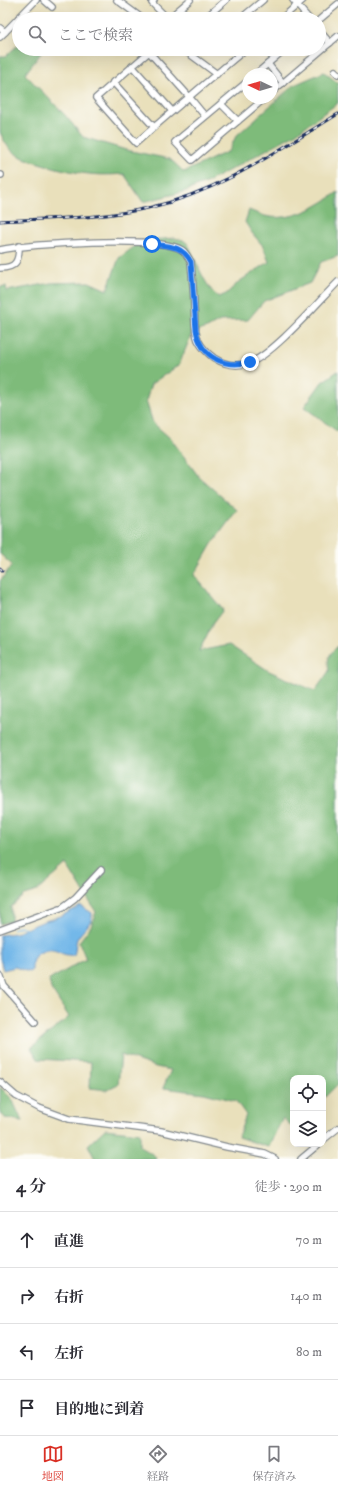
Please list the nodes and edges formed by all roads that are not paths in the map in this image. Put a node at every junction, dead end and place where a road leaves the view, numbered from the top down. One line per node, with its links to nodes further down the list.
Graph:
1 (36, 0): 12 (street)
2 (44, 0): 11 (street)
3 (117, 0): 13 (street)
4 (154, 0): 14 (street)
5 (190, 0): 15 (street)
6 (226, 0): 16 (street)
7 (262, 0): 17 (street)
8 (303, 0): 9 (street)
9 (295, 2): 18 (street); 19 (street)
10 (338, 4): 20 (street)
11 (52, 7)
12 (22, 12)
13 (133, 12)
14 (160, 12)
15 (176, 12)
16 (212, 12)
17 (248, 12)
18 (287, 12)
19 (304, 12)
20 (326, 14)
21 (12, 21): 22 (street)
22 (2, 30): 24 (street)
23 (338, 36): 26 (street)
24 (0, 37)
25 (326, 38): 26 (street)
26 (330, 43): 27 (street)
27 (326, 46)
28 (144, 56): 35 (street)
29 (153, 56): 42 (street)
30 (193, 56): 37 (street)
31 (238, 56): 37 (street)
32 (277, 56): 34 (street)
33 (315, 56): 39 (street)
34 (268, 64): 36 (street); 39 (street)
35 (132, 66): 38 (street); 45 (street)
36 (263, 68)
37 (217, 74): 42 (street)
38 (113, 82): 48 (street); 48 (street)
39 (283, 83): 41 (street)
40 (242, 86): 43 (street)
41 (278, 87)
42 (189, 97): 45 (street); 46 (street)
43 (221, 104): 46 (street); 47 (street)
44 (258, 104): 47 (street)
45 (172, 111): 48 (street)
46 (205, 116): 47 (street)
47 (238, 121)
48 (154, 127)
49 (19, 246): 50 (street); 51 (street); 52 (street)
50 (0, 250)
51 (0, 268)
52 (338, 282)
53 (101, 870): 54 (street)
54 (0, 930)
55 (0, 975): 56 (street)
56 (35, 1021)
57 (0, 1082): 61 (street)
58 (338, 1128): 59 (street)
59 (326, 1138)
60 (314, 1147): 62 (street)
61 (275, 1159)
62 (300, 1159)

